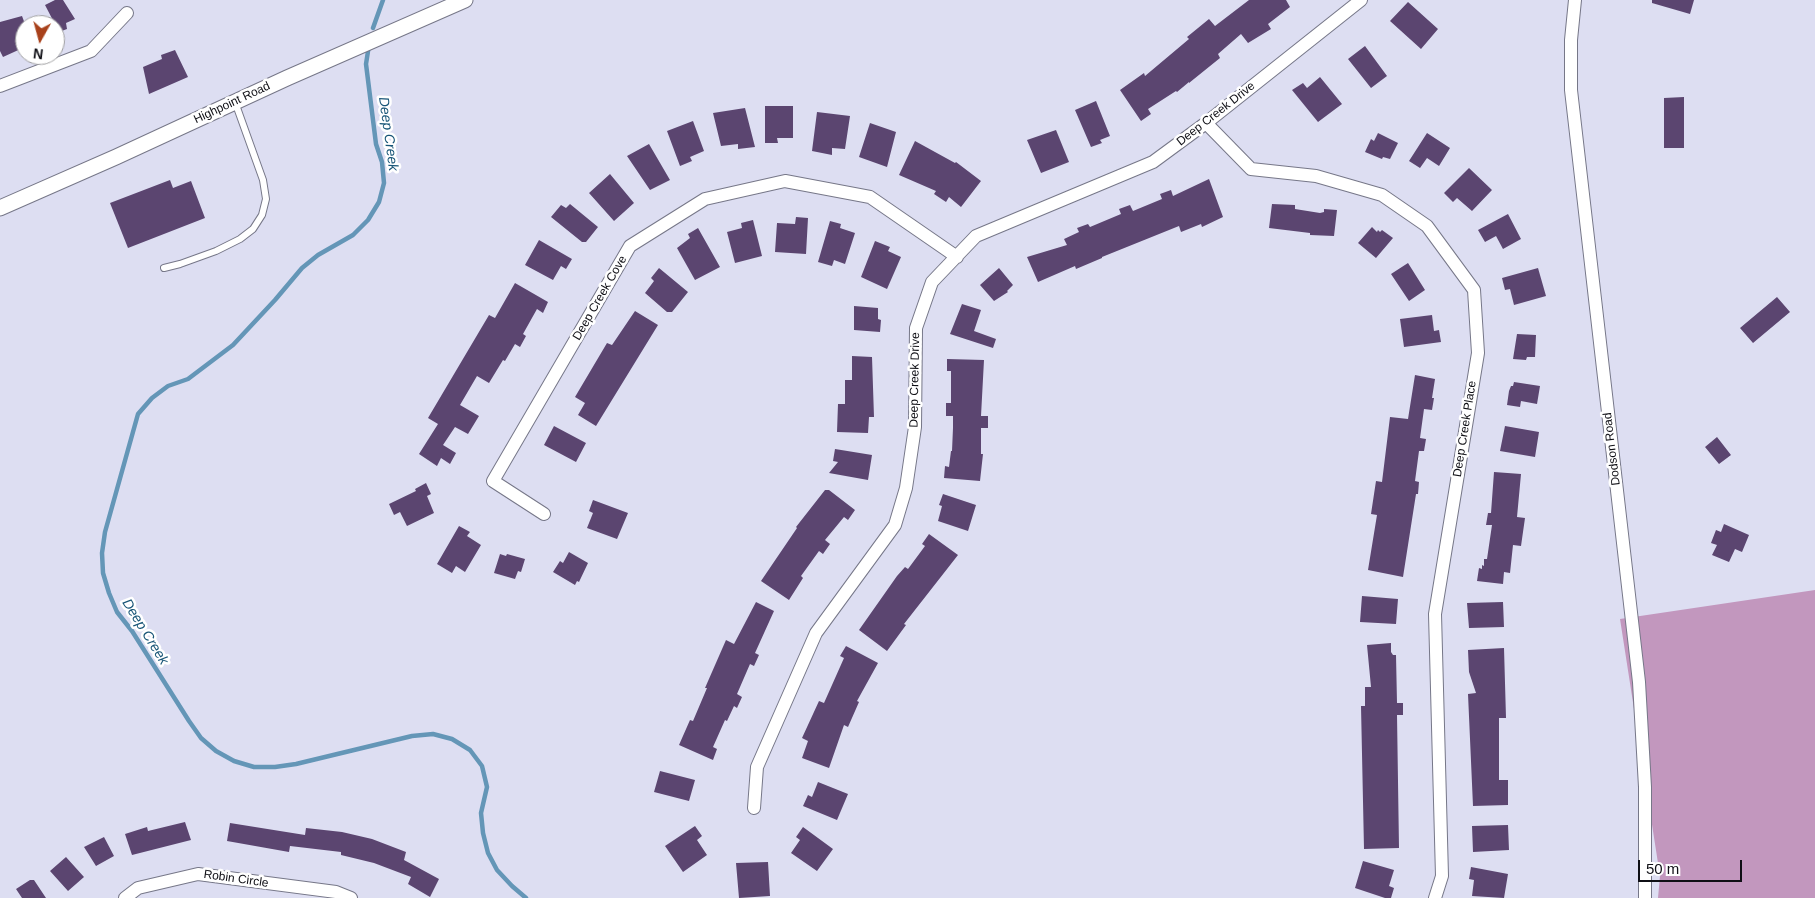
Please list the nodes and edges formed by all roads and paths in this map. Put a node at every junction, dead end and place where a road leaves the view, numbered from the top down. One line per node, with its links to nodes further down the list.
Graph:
1 (465, 0): 6 (street, Highpoint Road)
2 (1361, 0): 7 (street, Deep Creek Drive)
3 (1576, 0): 17 (street, Dodson Road)
4 (127, 13): 5 (street)
5 (0, 86)
6 (235, 102): 8 (street, Highpoint Road); 10 (lane)
7 (1206, 124): 9 (street, Deep Creek Drive); 16 (street, Deep Creek Place)
8 (0, 208)
9 (957, 257): 11 (street, Deep Creek Cove); 12 (street, Deep Creek Drive)
10 (164, 268)
11 (544, 514)
12 (754, 808)
13 (314, 894): 14 (street, Robin Circle); 15 (street, Robin Circle)
14 (125, 898)
15 (351, 898)
16 (1434, 898)
17 (1645, 898)

